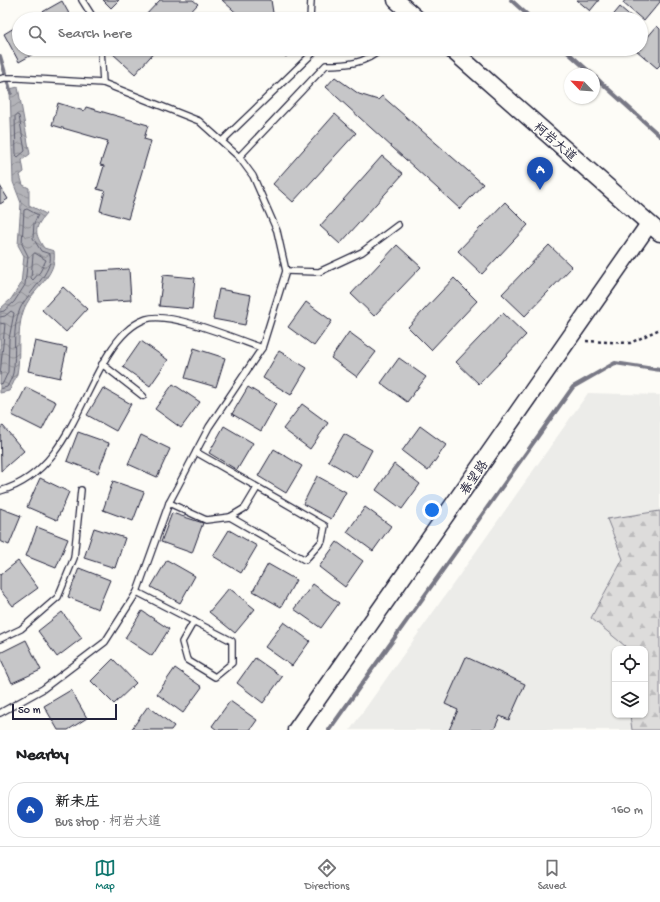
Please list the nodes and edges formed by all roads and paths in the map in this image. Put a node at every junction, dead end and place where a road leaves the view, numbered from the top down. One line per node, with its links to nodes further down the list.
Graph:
1 (82, 0): 4 (lane)
2 (311, 0): 5 (lane)
3 (396, 0): 6 (street)
4 (90, 12)
5 (310, 12)
6 (409, 12)
7 (101, 56): 12 (lane)
8 (310, 56): 13 (lane)
9 (370, 56): 14 (lane)
10 (459, 56): 16 (street, 柯岩大道)
11 (0, 79): 12 (lane)
12 (103, 83): 13 (lane)
13 (222, 140): 14 (lane)
14 (239, 157): 17 (lane)
15 (398, 225): 17 (lane)
16 (654, 229): 33 (street, 春望路)
17 (286, 271): 20 (lane)
18 (660, 329): 19 (path)
19 (581, 347)
20 (262, 348): 21 (lane); 23 (lane)
21 (102, 364): 22 (lane); 26 (lane)
22 (143, 396)
23 (196, 452): 24 (lane); 27 (lane)
24 (257, 488): 28 (lane); 28 (lane)
25 (80, 490): 31 (lane)
26 (0, 491)
27 (169, 503): 28 (lane); 29 (lane)
28 (230, 517)
29 (137, 592): 30 (lane); 32 (lane)
30 (194, 621): 30 (lane)
31 (0, 639)
32 (0, 713)
33 (296, 730)

